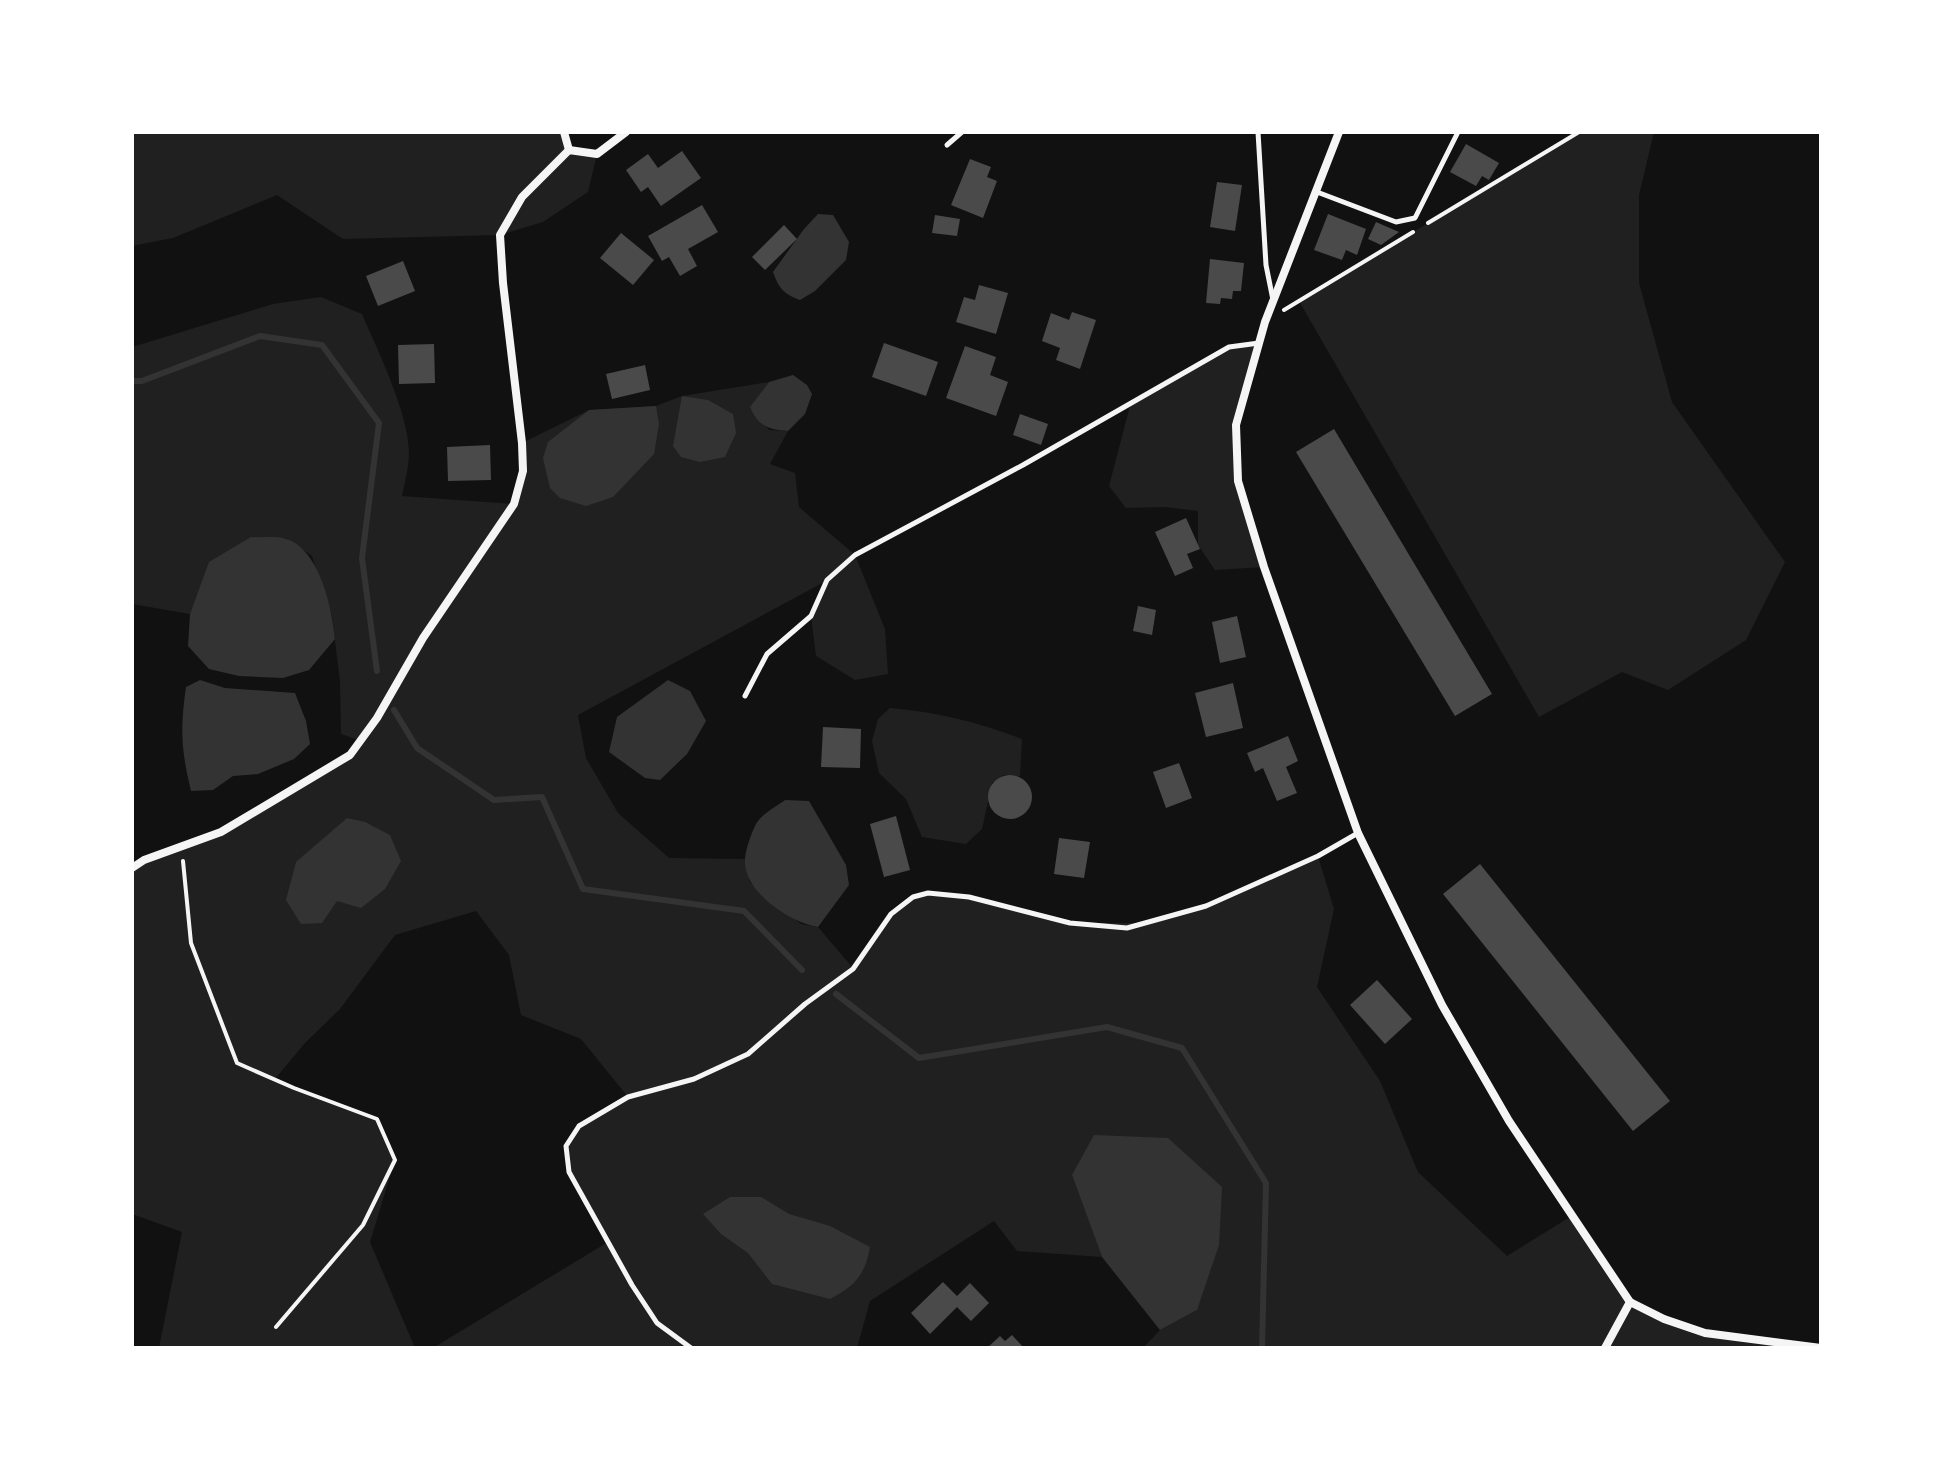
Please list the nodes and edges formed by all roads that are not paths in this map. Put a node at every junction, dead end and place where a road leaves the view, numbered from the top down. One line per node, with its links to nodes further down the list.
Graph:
1 (564, 132): 8 (street)
2 (626, 132): 8 (street)
3 (962, 132): 7 (lane)
4 (1258, 132): 10 (lane)
5 (1339, 132): 9 (street)
6 (1458, 132): 9 (lane)
7 (947, 145)
8 (569, 150): 14 (street)
9 (1316, 192): 10 (street)
10 (1273, 301): 11 (street)
11 (1259, 343): 12 (lane); 13 (street)
12 (745, 696)
13 (1358, 833): 15 (street); 16 (lane)
14 (132, 868)
15 (1630, 1302): 17 (street); 18 (street)
16 (691, 1348)
17 (1605, 1348)
18 (1821, 1348)

